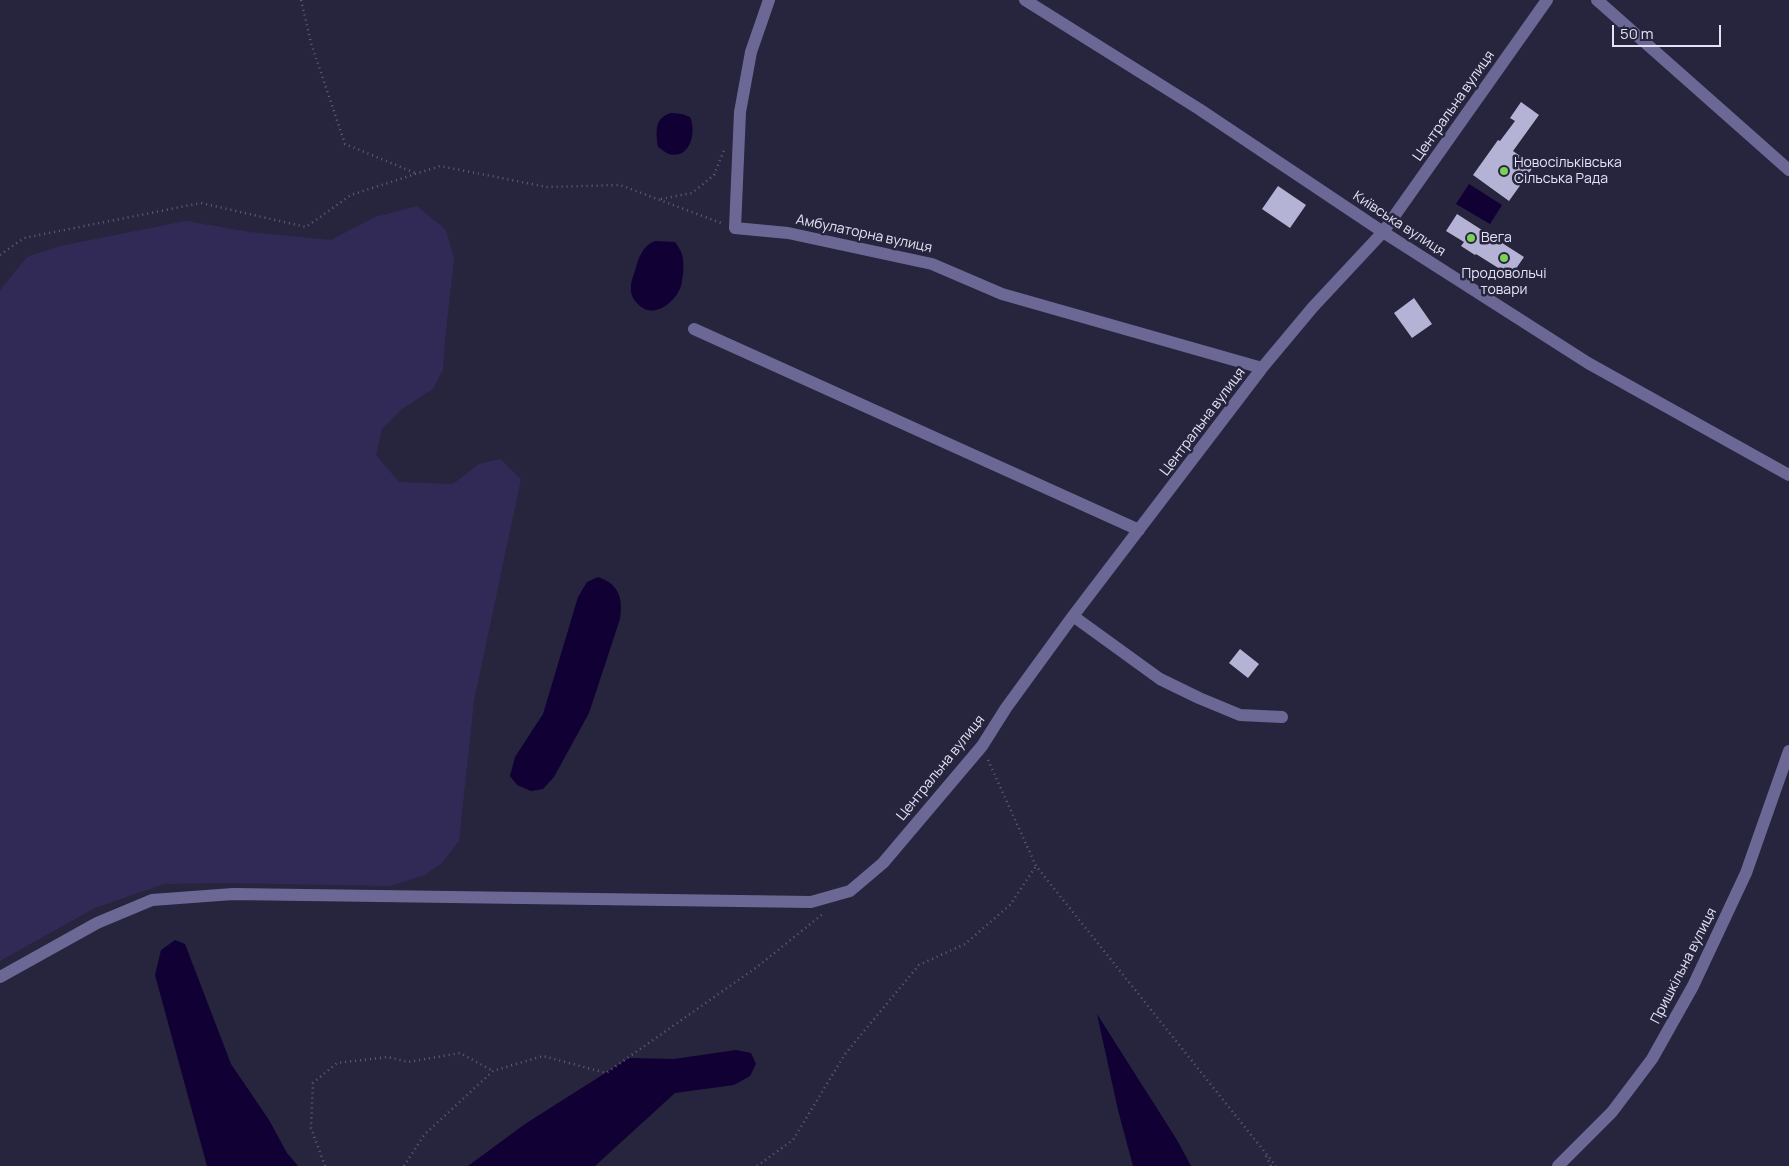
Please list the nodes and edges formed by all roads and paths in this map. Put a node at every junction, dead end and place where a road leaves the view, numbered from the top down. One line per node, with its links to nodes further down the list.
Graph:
1 (301, 0): 8 (path)
2 (769, 0): 10 (street)
3 (1025, 0): 11 (street, Київська вулиця)
4 (1547, 0): 11 (street, Центральна вулиця)
5 (1597, 0): 7 (street)
6 (725, 148): 9 (path)
7 (1789, 170)
8 (416, 174): 9 (path); 12 (path)
9 (659, 199): 10 (path)
10 (735, 228): 14 (street, Амбулаторна вулиця)
11 (1383, 232): 14 (street, Центральна вулиця); 15 (street, Київська вулиця)
12 (0, 255)
13 (694, 329): 16 (street)
14 (1262, 368): 16 (street, Центральна вулиця)
15 (1789, 475)
16 (1139, 530): 17 (street, Центральна вулиця)
17 (1073, 616): 18 (street); 19 (street, Центральна вулиця)
18 (1282, 717)
19 (982, 746): 21 (path); 23 (street, Центральна вулиця)
20 (1789, 751): 31 (street, Пришкільна вулиця)
21 (1036, 866): 25 (path); 28 (path)
22 (829, 909): 24 (path)
23 (0, 977)
24 (493, 1071): 26 (path); 27 (path)
25 (1264, 1153): 29 (path); 30 (path)
26 (325, 1166)
27 (404, 1166)
28 (757, 1166)
29 (1271, 1166)
30 (1276, 1166)
31 (1558, 1166)

